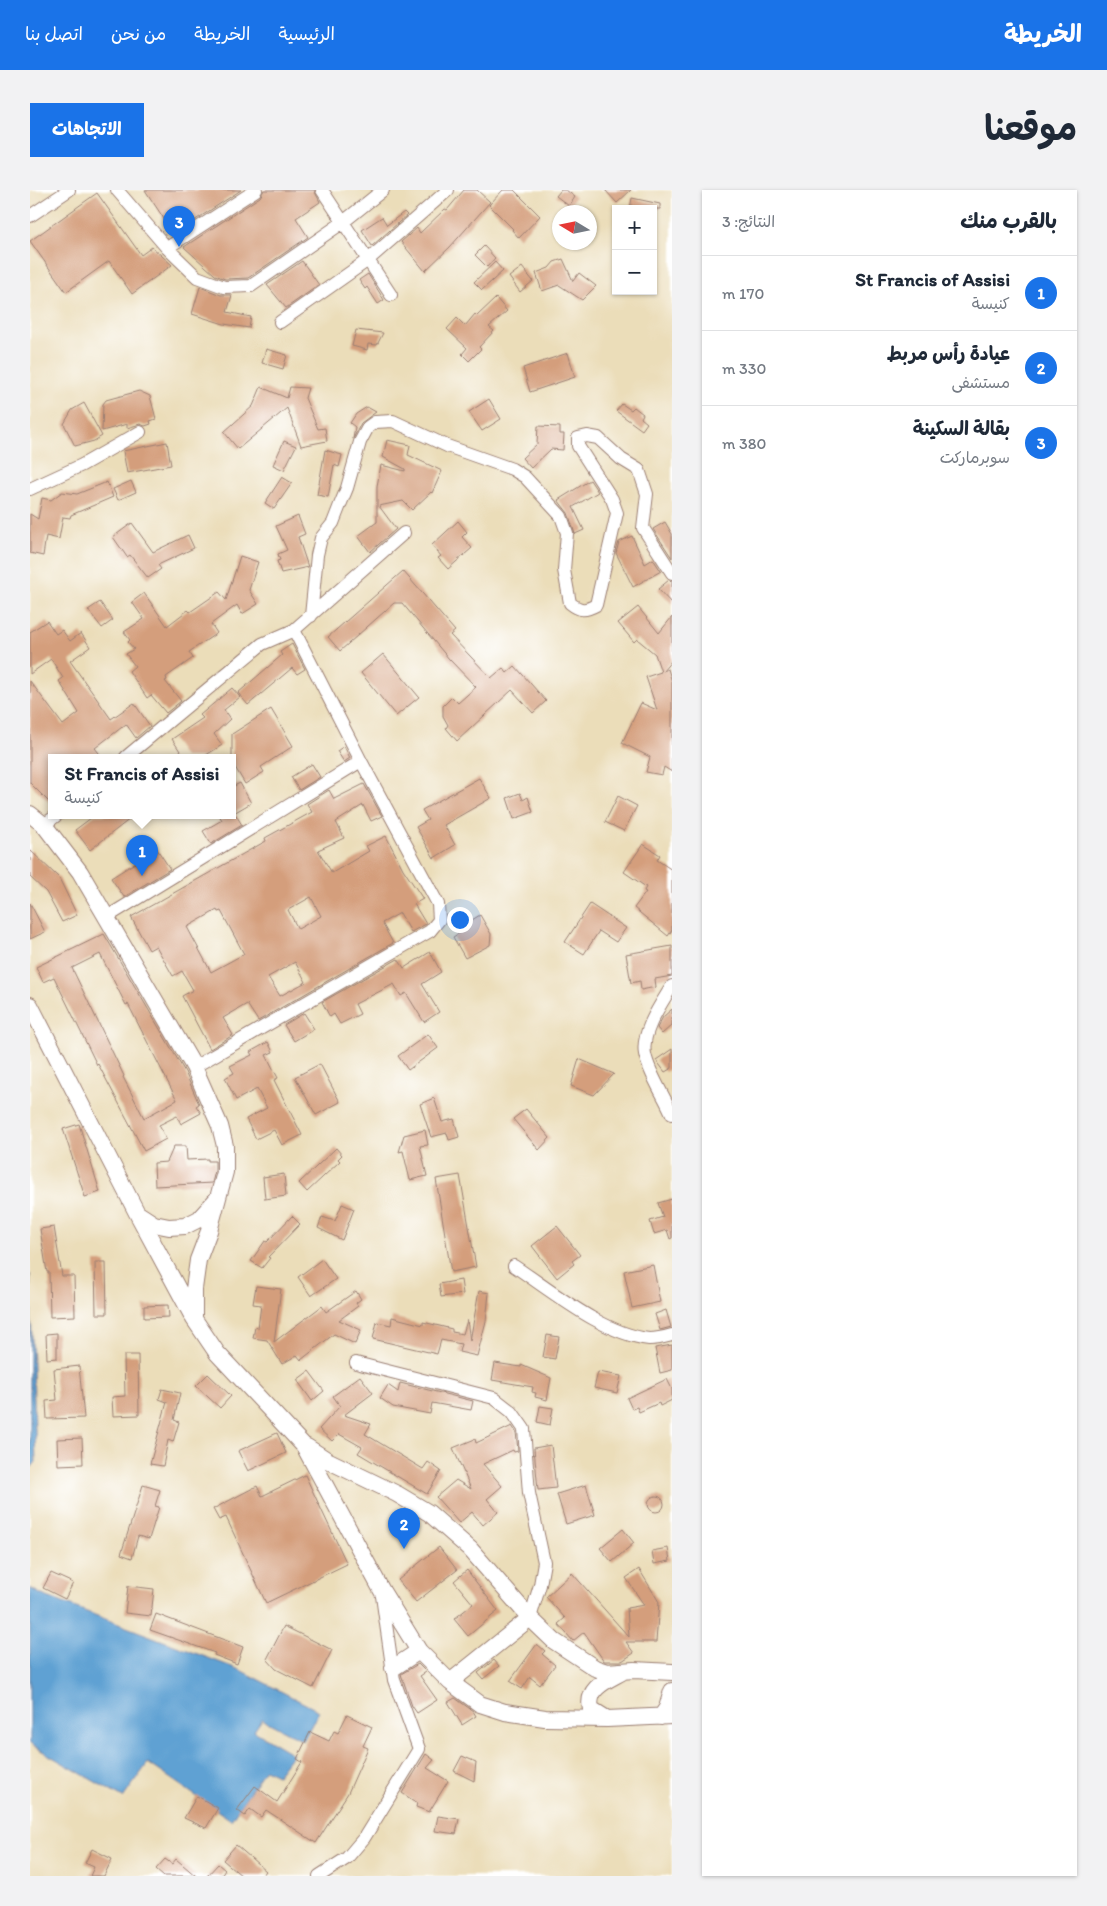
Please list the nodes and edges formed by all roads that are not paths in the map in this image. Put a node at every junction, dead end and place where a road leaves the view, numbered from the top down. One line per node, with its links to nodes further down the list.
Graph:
1 (68, 190): 7 (street)
2 (117, 190): 9 (street)
3 (256, 190): 9 (street)
4 (322, 190): 8 (street)
5 (383, 190): 8 (street)
6 (448, 190): 10 (street)
7 (30, 216)
8 (342, 223): 9 (street); 10 (street)
9 (166, 248)
10 (368, 260): 11 (street); 12 (street)
11 (391, 295)
12 (280, 322)
13 (140, 432): 14 (street)
14 (30, 489)
15 (404, 532): 17 (street)
16 (672, 573): 17 (street)
17 (311, 616): 18 (street)
18 (294, 630): 19 (street); 20 (street)
19 (130, 754)
20 (361, 761): 23 (street); 26 (street)
21 (30, 814): 22 (main road)
22 (51, 820): 23 (main road)
23 (107, 917): 26 (main road)
24 (672, 986): 27 (street)
25 (30, 1005): 29 (main road)
26 (194, 1067): 28 (main road)
27 (672, 1114)
28 (218, 1198): 29 (main road); 31 (main road)
29 (137, 1213): 31 (main road)
30 (514, 1266): 32 (street)
31 (194, 1319): 34 (main road)
32 (672, 1335)
33 (356, 1363): 36 (street)
34 (304, 1446): 35 (main road); 36 (main road)
35 (382, 1591): 37 (main road); 38 (street)
36 (530, 1618): 39 (main road); 41 (main road)
37 (419, 1651): 38 (main road); 41 (main road)
38 (393, 1668): 45 (street)
39 (622, 1672): 40 (main road); 44 (main road)
40 (672, 1672)
41 (450, 1682): 44 (main road)
42 (672, 1691): 43 (main road)
43 (667, 1717): 44 (main road)
44 (607, 1719)
45 (318, 1876)

